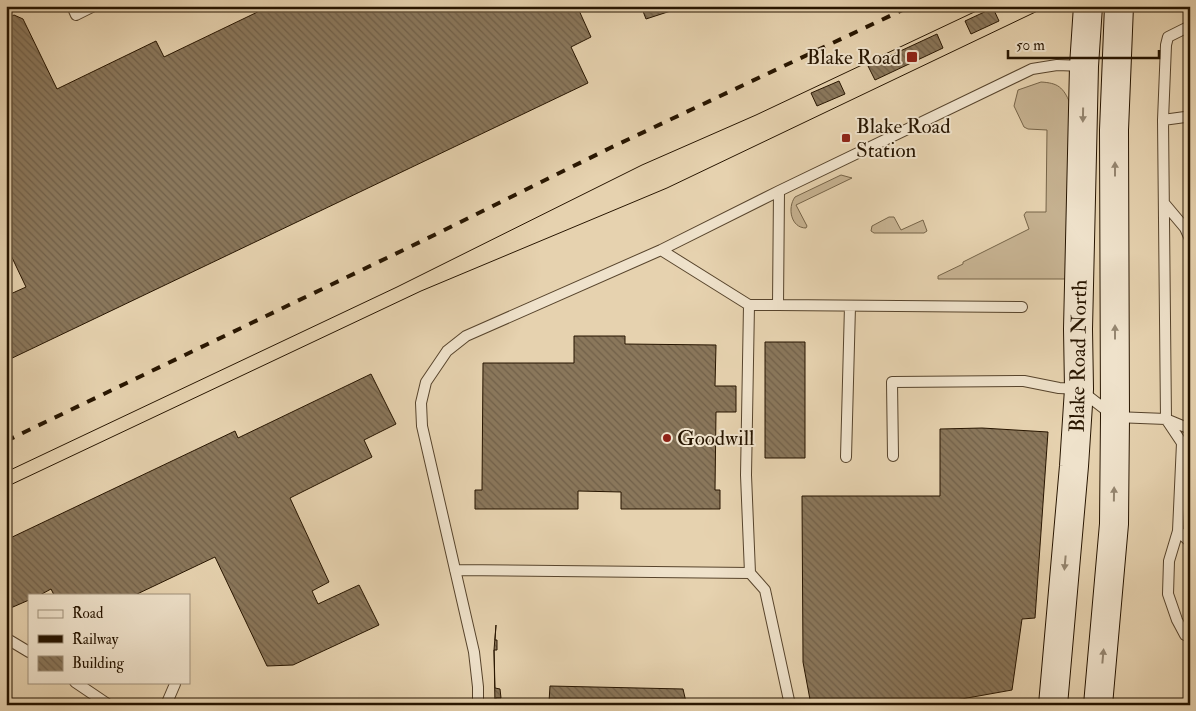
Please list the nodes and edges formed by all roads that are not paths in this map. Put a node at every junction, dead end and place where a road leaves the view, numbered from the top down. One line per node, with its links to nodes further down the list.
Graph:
1 (72, 6): 2 (lane)
2 (94, 6)
3 (1088, 6): 6 (street, Blake Road North)
4 (1120, 6): 18 (street, Blake Road North, one-way to 4)
5 (1190, 26): 8 (lane)
6 (1084, 66): 9 (lane); 17 (street, Blake Road North, one-way to 17)
7 (1190, 115): 8 (lane)
8 (1163, 120): 10 (lane)
9 (780, 190): 12 (lane); 14 (lane)
10 (1164, 203): 11 (lane); 19 (lane)
11 (1190, 239)
12 (661, 250): 13 (lane); 25 (lane)
13 (749, 305): 14 (lane); 26 (lane)
14 (778, 305): 15 (lane)
15 (850, 306): 16 (lane); 22 (lane)
16 (1022, 307)
17 (1079, 389): 18 (lane); 21 (lane); 36 (street, Blake Road North, one-way to 36)
18 (1116, 417): 19 (lane); 37 (street, Blake Road North, one-way to 18)
19 (1166, 419): 20 (lane); 23 (lane)
20 (1190, 429)
21 (893, 456)
22 (846, 457)
23 (1178, 531): 24 (lane); 27 (lane)
24 (1190, 542)
25 (455, 570): 26 (lane); 34 (lane)
26 (750, 573): 35 (lane)
27 (1190, 637)
28 (6, 641): 29 (lane)
29 (28, 651)
30 (78, 684): 32 (lane)
31 (175, 684): 33 (lane)
32 (109, 705)
33 (166, 705)
34 (478, 705)
35 (790, 705)
36 (1054, 705)
37 (1098, 705)

